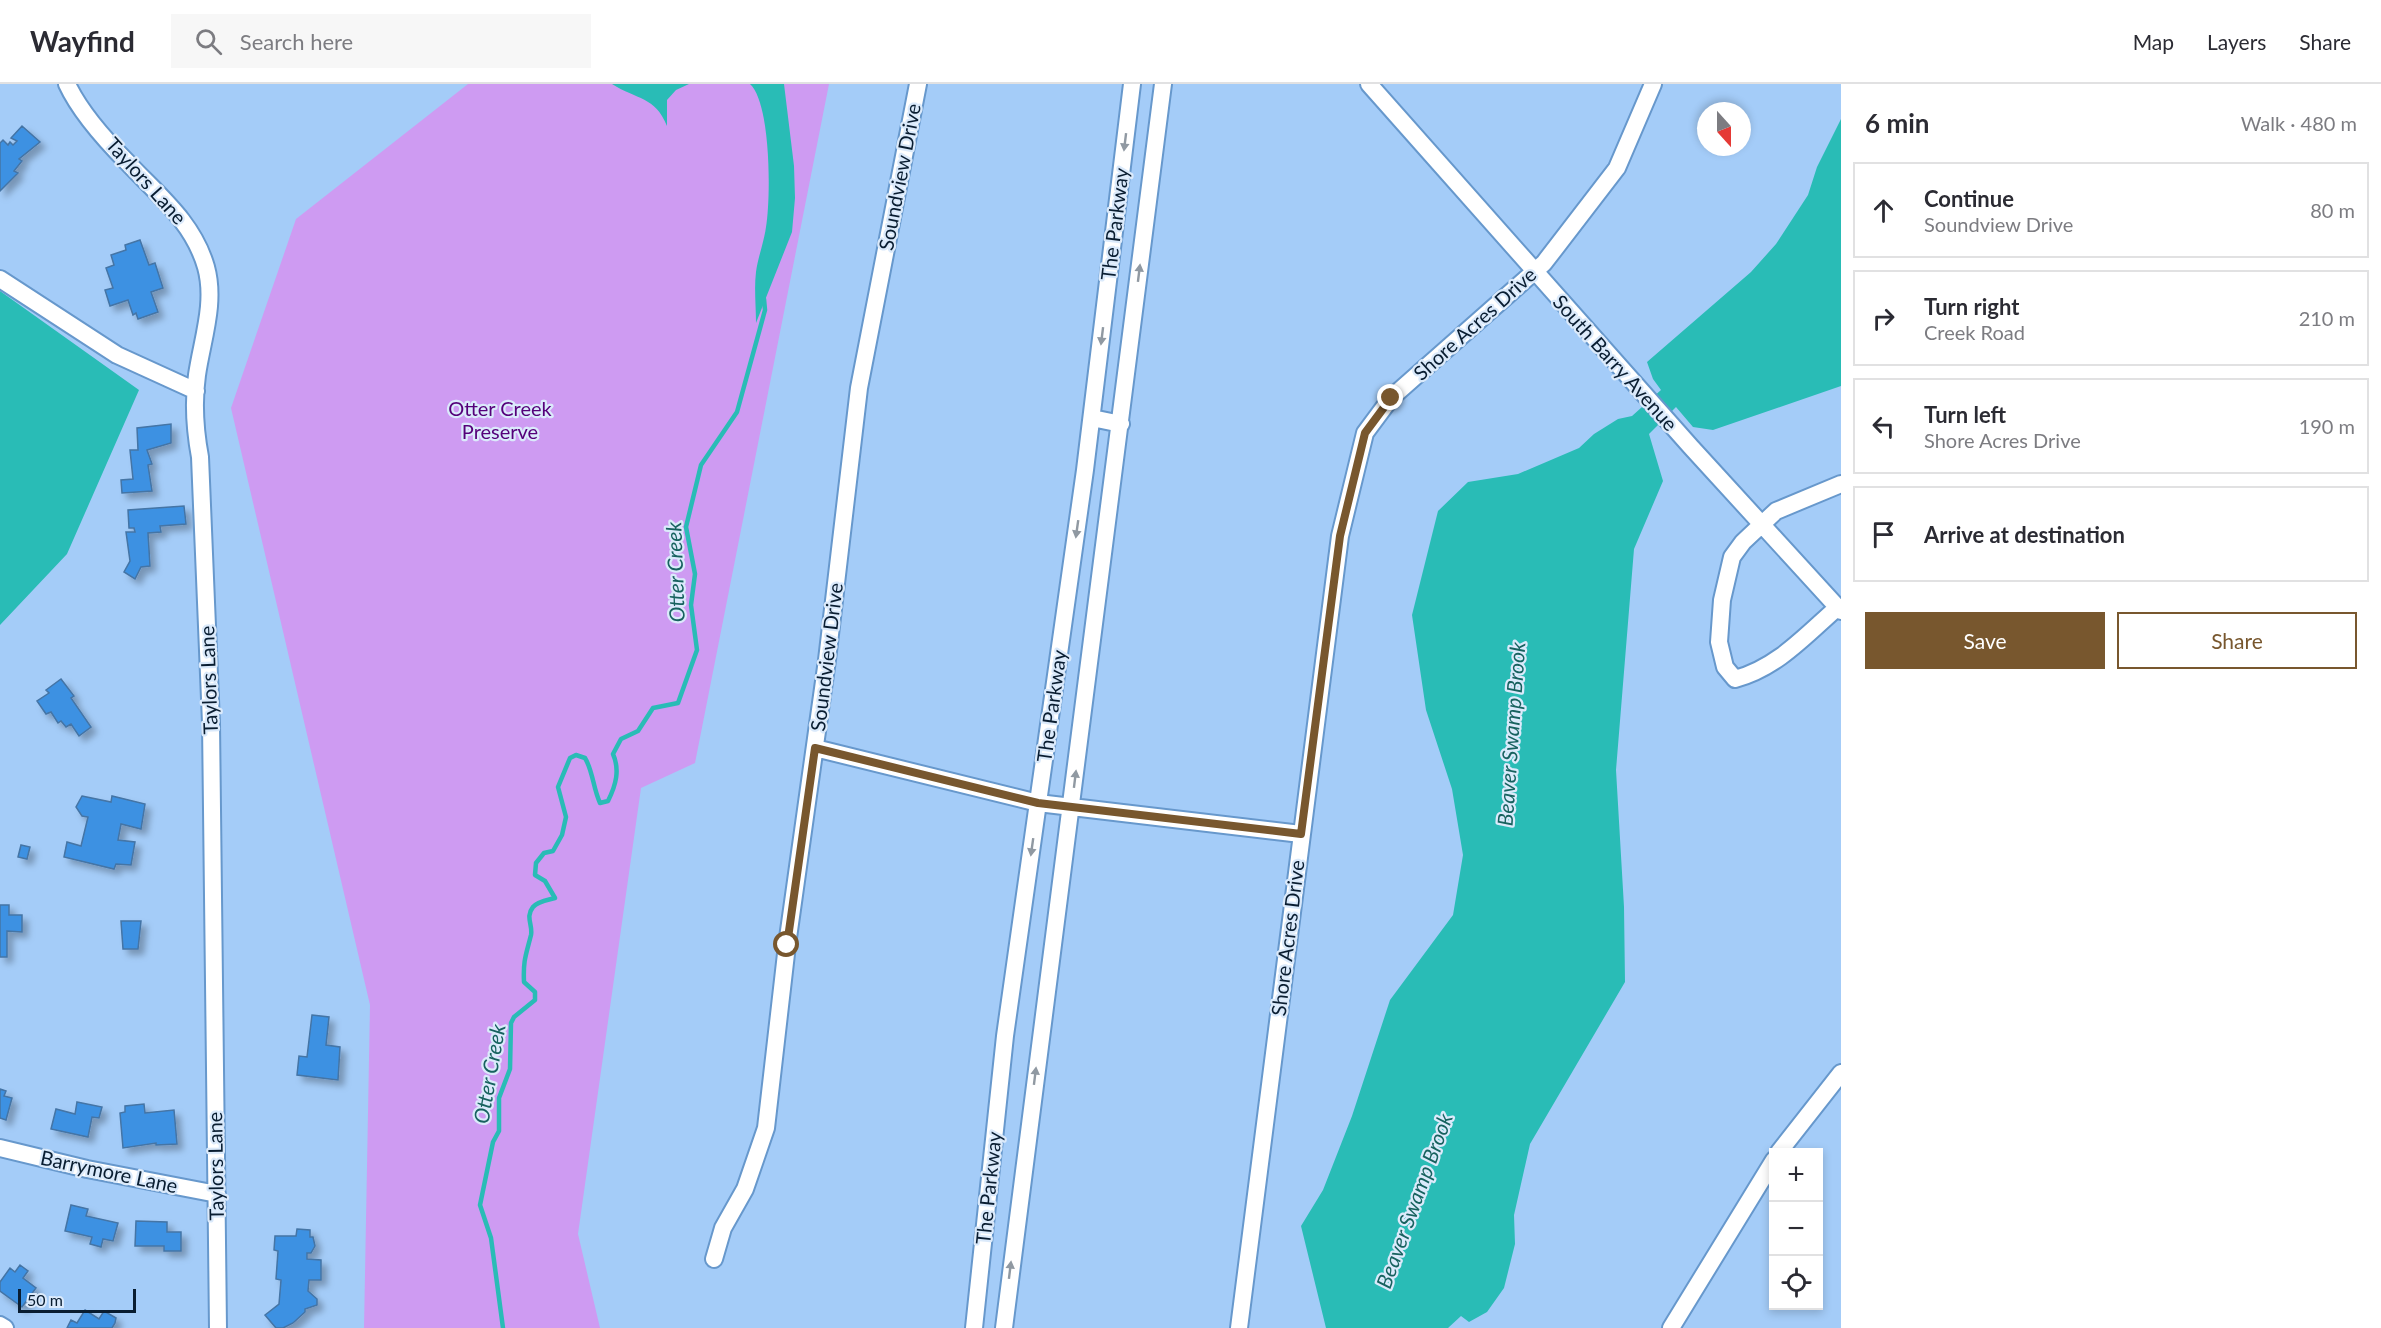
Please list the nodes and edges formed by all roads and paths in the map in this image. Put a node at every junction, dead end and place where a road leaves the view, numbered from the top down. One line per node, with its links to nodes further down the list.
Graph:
1 (67, 84): 9 (street, Taylors Lane)
2 (918, 84): 17 (street, Soundview Drive)
3 (1132, 84): 10 (street, The Parkway, one-way to 10)
4 (1163, 84): 11 (street, The Parkway, one-way to 4)
5 (1369, 84): 7 (street, South Barry Avenue)
6 (1653, 84): 7 (street, Shore Acres Drive)
7 (1533, 272): 15 (street, South Barry Avenue); 20 (street, Shore Acres Drive)
8 (0, 279): 9 (street)
9 (196, 391): 25 (street, Taylors Lane)
10 (1092, 418): 11 (street); 12 (street, The Parkway)
11 (1121, 424): 13 (street, The Parkway)
12 (1087, 457): 13 (street); 18 (street, The Parkway, one-way to 18)
13 (1116, 463): 19 (street, The Parkway, one-way to 13)
14 (1841, 484): 15 (street)
15 (1762, 524): 16 (street, South Barry Avenue); 16 (street)
16 (1839, 609)
17 (815, 748): 18 (street); 26 (street, Soundview Drive)
18 (1038, 803): 19 (street); 31 (street, The Parkway, one-way to 31)
19 (1071, 806): 20 (street); 32 (street, The Parkway, one-way to 19)
20 (1301, 834): 33 (street, Shore Acres Drive)
21 (1841, 1073): 23 (street)
22 (0, 1148): 25 (street, Barrymore Lane)
23 (1782, 1148)
24 (1769, 1167): 28 (street)
25 (218, 1194): 30 (street, Taylors Lane)
26 (714, 1259)
27 (0, 1325): 29 (street)
28 (1674, 1327)
29 (5, 1328)
30 (218, 1328)
31 (974, 1328)
32 (1004, 1328)
33 (1239, 1328)

